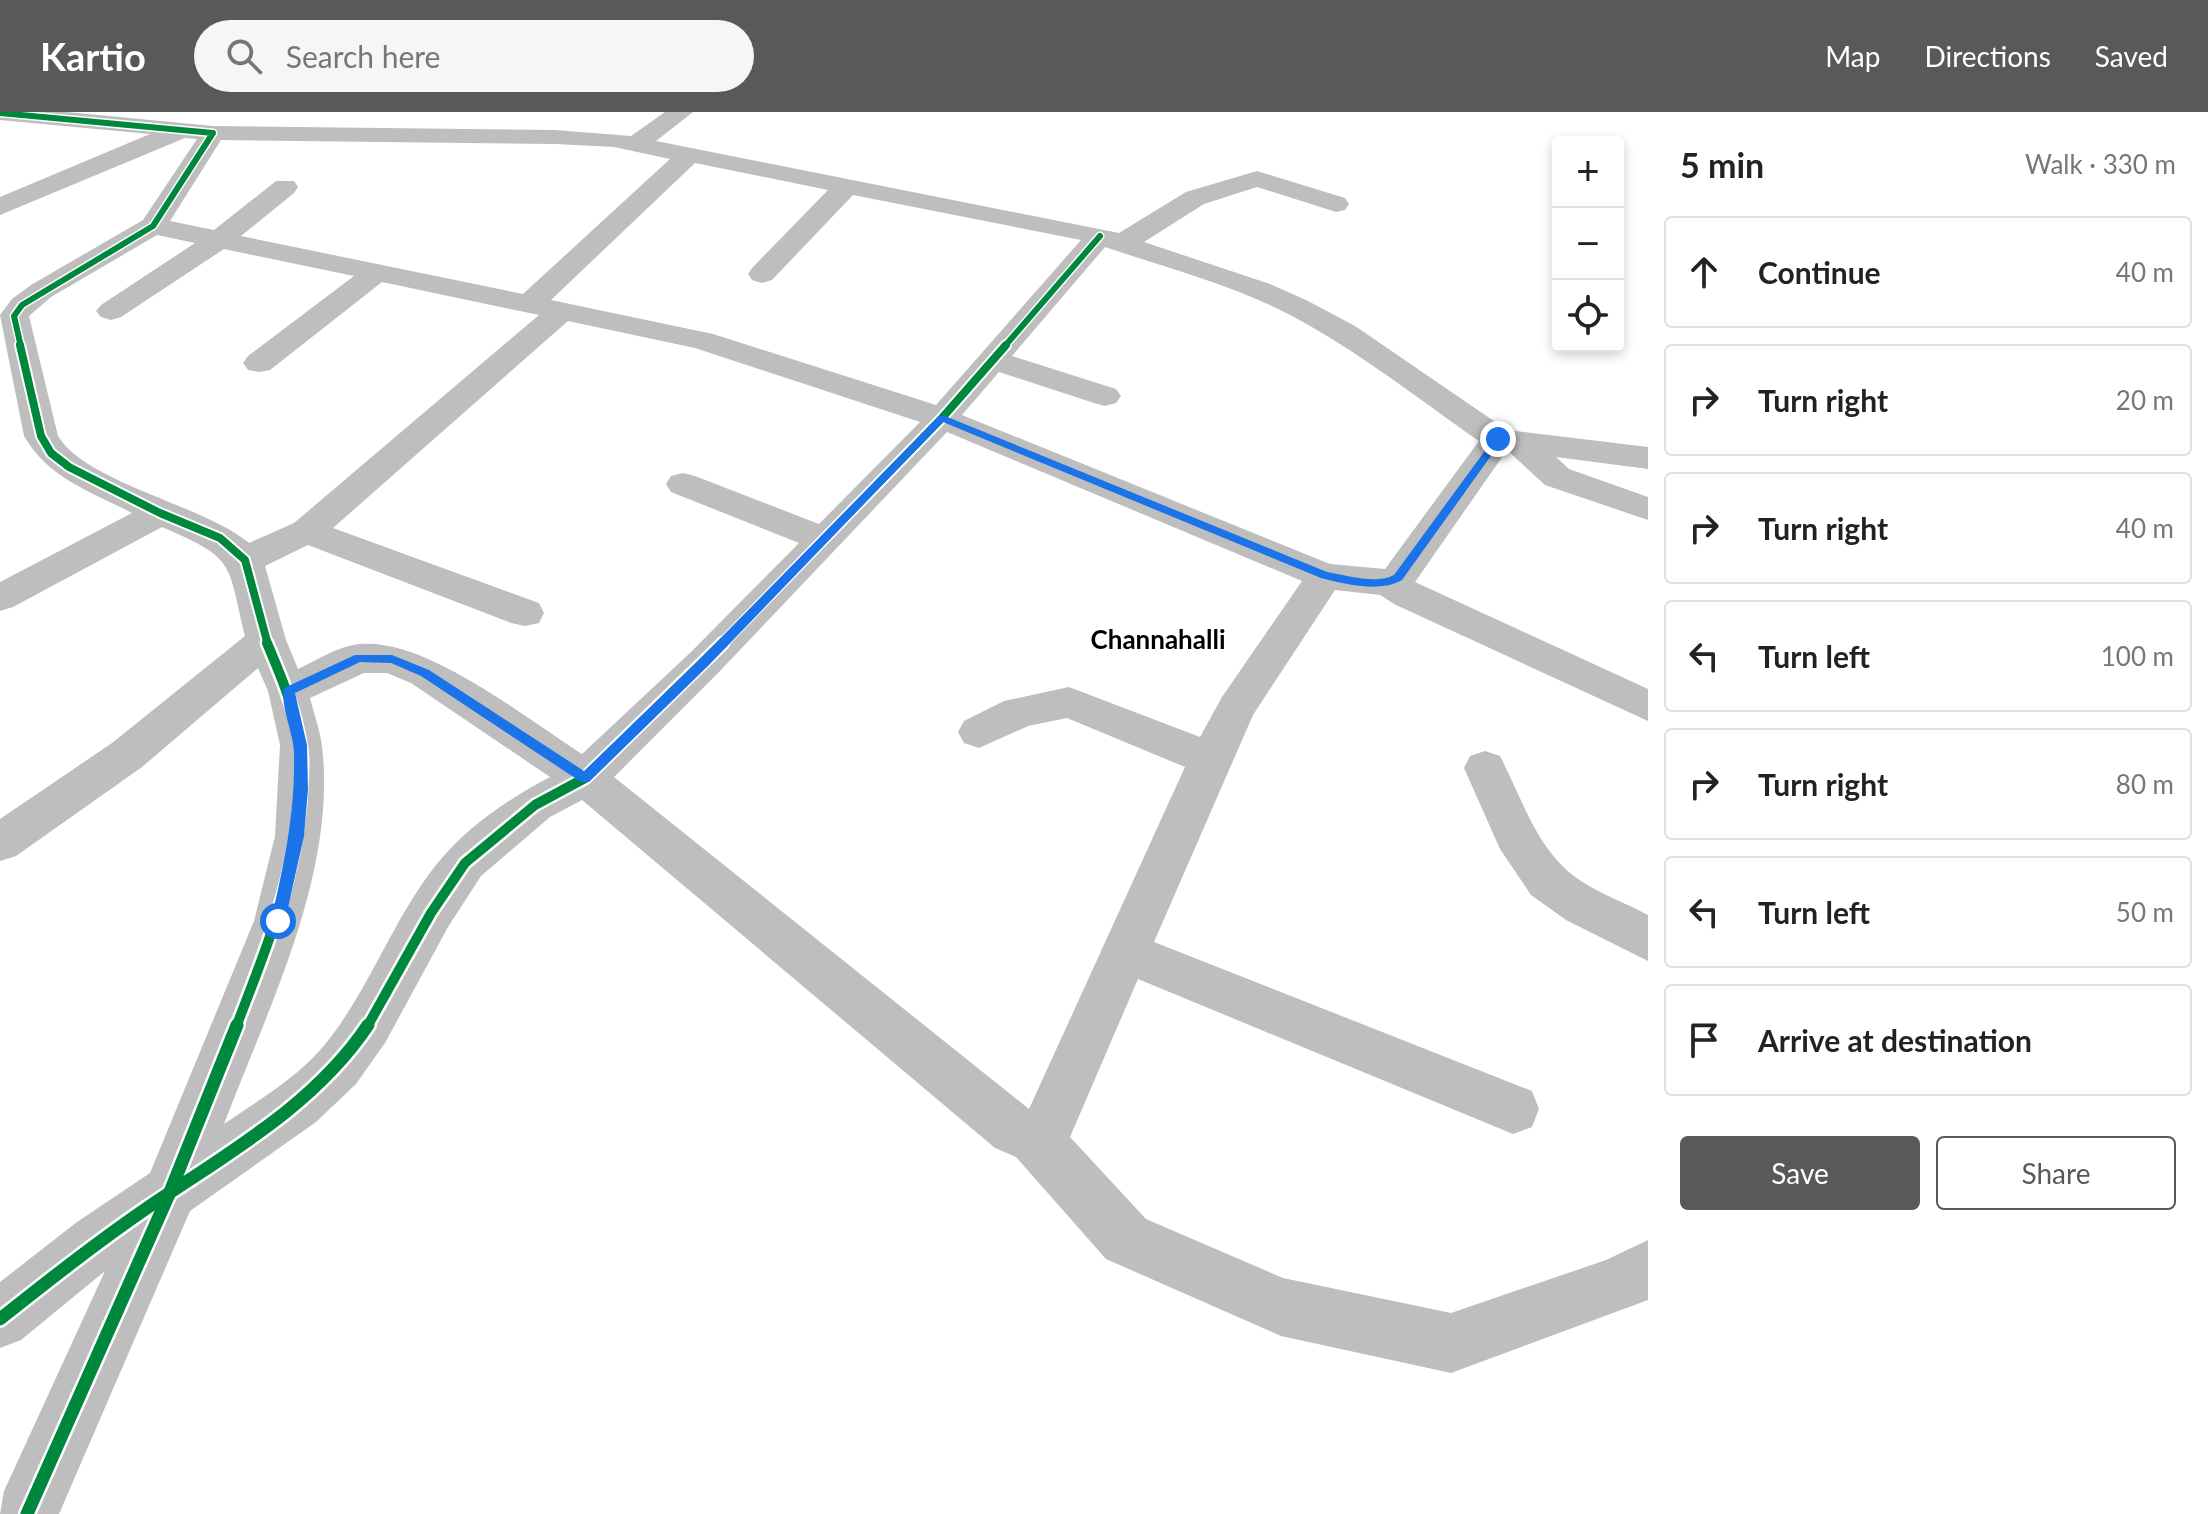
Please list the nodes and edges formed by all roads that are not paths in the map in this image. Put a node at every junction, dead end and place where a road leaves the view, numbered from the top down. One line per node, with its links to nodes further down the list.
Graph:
1 (681, 112): 4 (street)
2 (0, 113): 3 (street)
3 (194, 123): 4 (street); 9 (street); 10 (street)
4 (636, 144): 5 (street)
5 (690, 154): 7 (street); 15 (street)
6 (285, 187): 11 (street)
7 (846, 187): 12 (street); 14 (street)
8 (1336, 204): 12 (street)
9 (0, 207)
10 (153, 226): 11 (street); 18 (street)
11 (220, 239): 13 (street); 17 (street)
12 (1111, 240): 19 (street); 23 (street)
13 (379, 271): 15 (street); 20 (street)
14 (762, 274)
15 (530, 303): 16 (street)
16 (563, 310): 22 (street); 28 (street)
17 (111, 311)
18 (7, 318): 27 (street)
19 (993, 360): 21 (street); 22 (street)
20 (259, 363)
21 (1105, 396)
22 (942, 418): 29 (street); 31 (street)
23 (1511, 442): 24 (street); 26 (street); 32 (street)
24 (1648, 458)
25 (683, 484): 29 (street)
26 (1648, 509)
27 (160, 513): 30 (street); 33 (street)
28 (307, 531): 30 (street); 34 (street)
29 (824, 539): 41 (street)
30 (245, 560): 35 (street)
31 (1325, 576): 32 (street); 39 (street)
32 (1389, 583): 37 (street)
33 (0, 598)
34 (525, 613)
35 (266, 640): 36 (street); 42 (street)
36 (288, 691): 41 (street); 47 (street)
37 (1648, 706)
38 (979, 732): 39 (street)
39 (1210, 759): 44 (street)
40 (1485, 768): 43 (street)
41 (585, 778): 46 (street); 47 (street)
42 (0, 843)
43 (1648, 940)
44 (1125, 952): 45 (street); 46 (street)
45 (1513, 1109)
46 (1033, 1136): 48 (street)
47 (170, 1192): 49 (street); 50 (street)
48 (1648, 1268)
49 (0, 1319)
50 (27, 1514)

